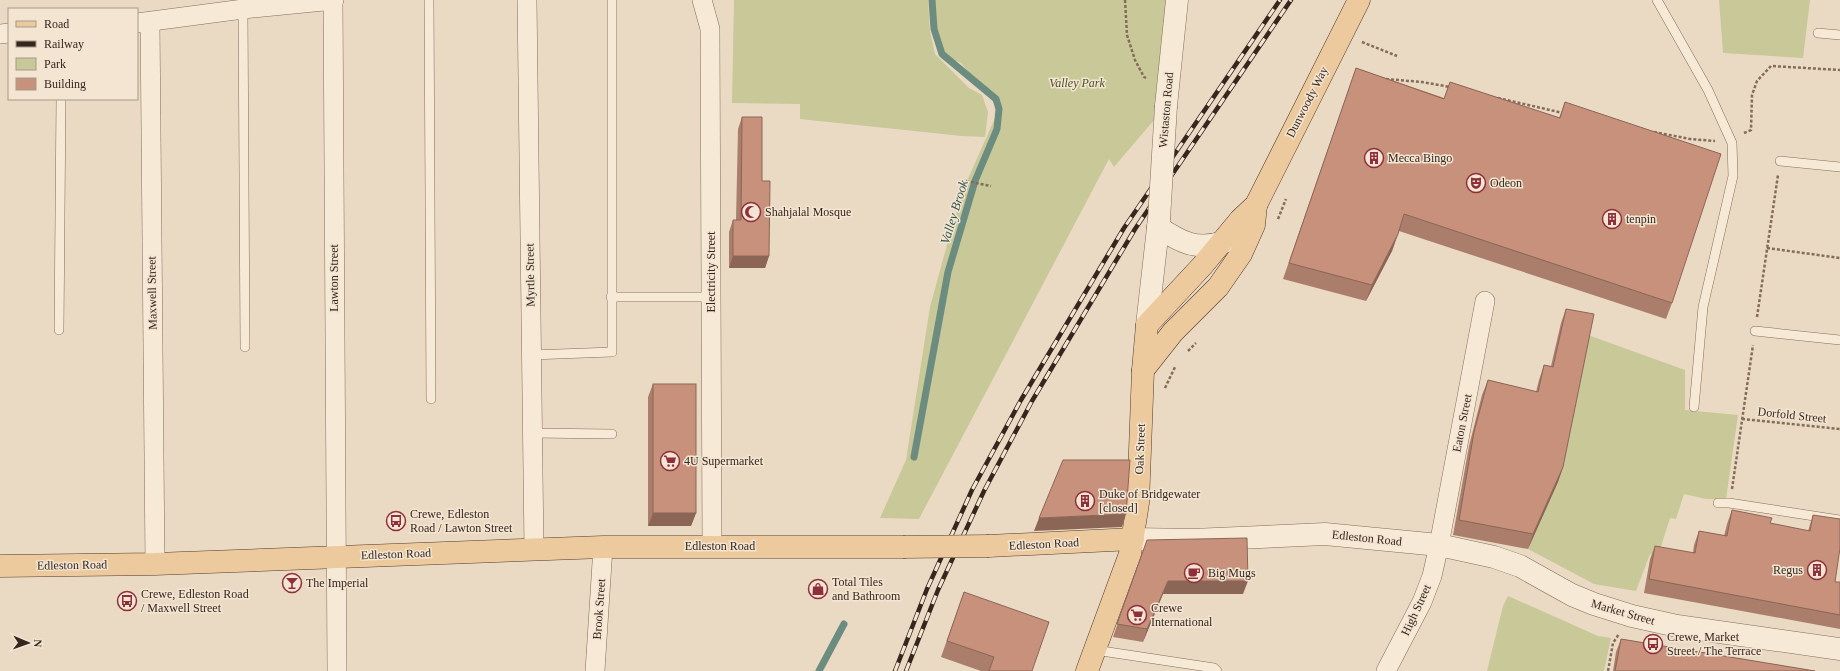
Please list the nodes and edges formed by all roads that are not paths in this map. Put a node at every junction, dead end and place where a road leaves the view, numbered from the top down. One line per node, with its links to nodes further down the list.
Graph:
1 (334, 0): 9 (street); 41 (street, Lawton Street)
2 (429, 0): 30 (lane)
3 (527, 0): 28 (street, Myrtle Street)
4 (612, 0): 20 (lane)
5 (702, 0): 21 (street, Electricity Street)
6 (1177, 0): 18 (street, Wistaston Road, bridge)
7 (1359, 0): 17 (main road, Dunwoody Way)
8 (1657, 0): 31 (lane)
9 (269, 3): 10 (street)
10 (243, 9): 11 (street); 27 (lane)
11 (143, 23): 42 (street, Maxwell Street)
12 (1818, 33): 13 (lane)
13 (1840, 35)
14 (61, 100): 24 (lane)
15 (1780, 161): 16 (lane)
16 (1840, 167)
17 (1256, 205): 19 (main road, Dunwoody Way); 29 (main road, Dunwoody Way)
18 (1158, 223): 19 (street); 23 (street, Oak Street)
19 (1224, 242): 23 (main road, Dunwoody Way)
20 (611, 297): 21 (lane); 28 (lane)
21 (711, 297): 38 (street, Electricity Street)
22 (1485, 301): 37 (street, Eaton Street)
23 (1147, 325): 29 (main road, Oak Street)
24 (59, 330)
25 (1755, 331): 26 (lane)
26 (1840, 340)
27 (245, 347)
28 (531, 355): 32 (street, Myrtle Street)
29 (1143, 370): 36 (main road, Oak Street)
30 (430, 399)
31 (1694, 407)
32 (532, 433): 33 (lane); 40 (street, Myrtle Street)
33 (612, 434)
34 (1718, 503): 35 (lane)
35 (1840, 520)
36 (1134, 539): 37 (street, Edleston Road); 38 (main road, Edleston Road, bridge); 45 (main road, Oak Street)
37 (1439, 545): 44 (street, Market Street); 50 (street, High Street)
38 (712, 546): 39 (main road, Edleston Road)
39 (603, 547): 40 (main road, Edleston Road); 47 (street, Brook Street)
40 (534, 550): 41 (main road, Edleston Road)
41 (336, 557): 42 (main road, Edleston Road); 46 (street, Lawton Street)
42 (155, 564): 43 (main road, Edleston Road)
43 (0, 566)
44 (1840, 649)
45 (1095, 650): 48 (main road, Oak Street); 49 (lane)
46 (337, 671)
47 (595, 671)
48 (1087, 671)
49 (1217, 671)
50 (1386, 671)

